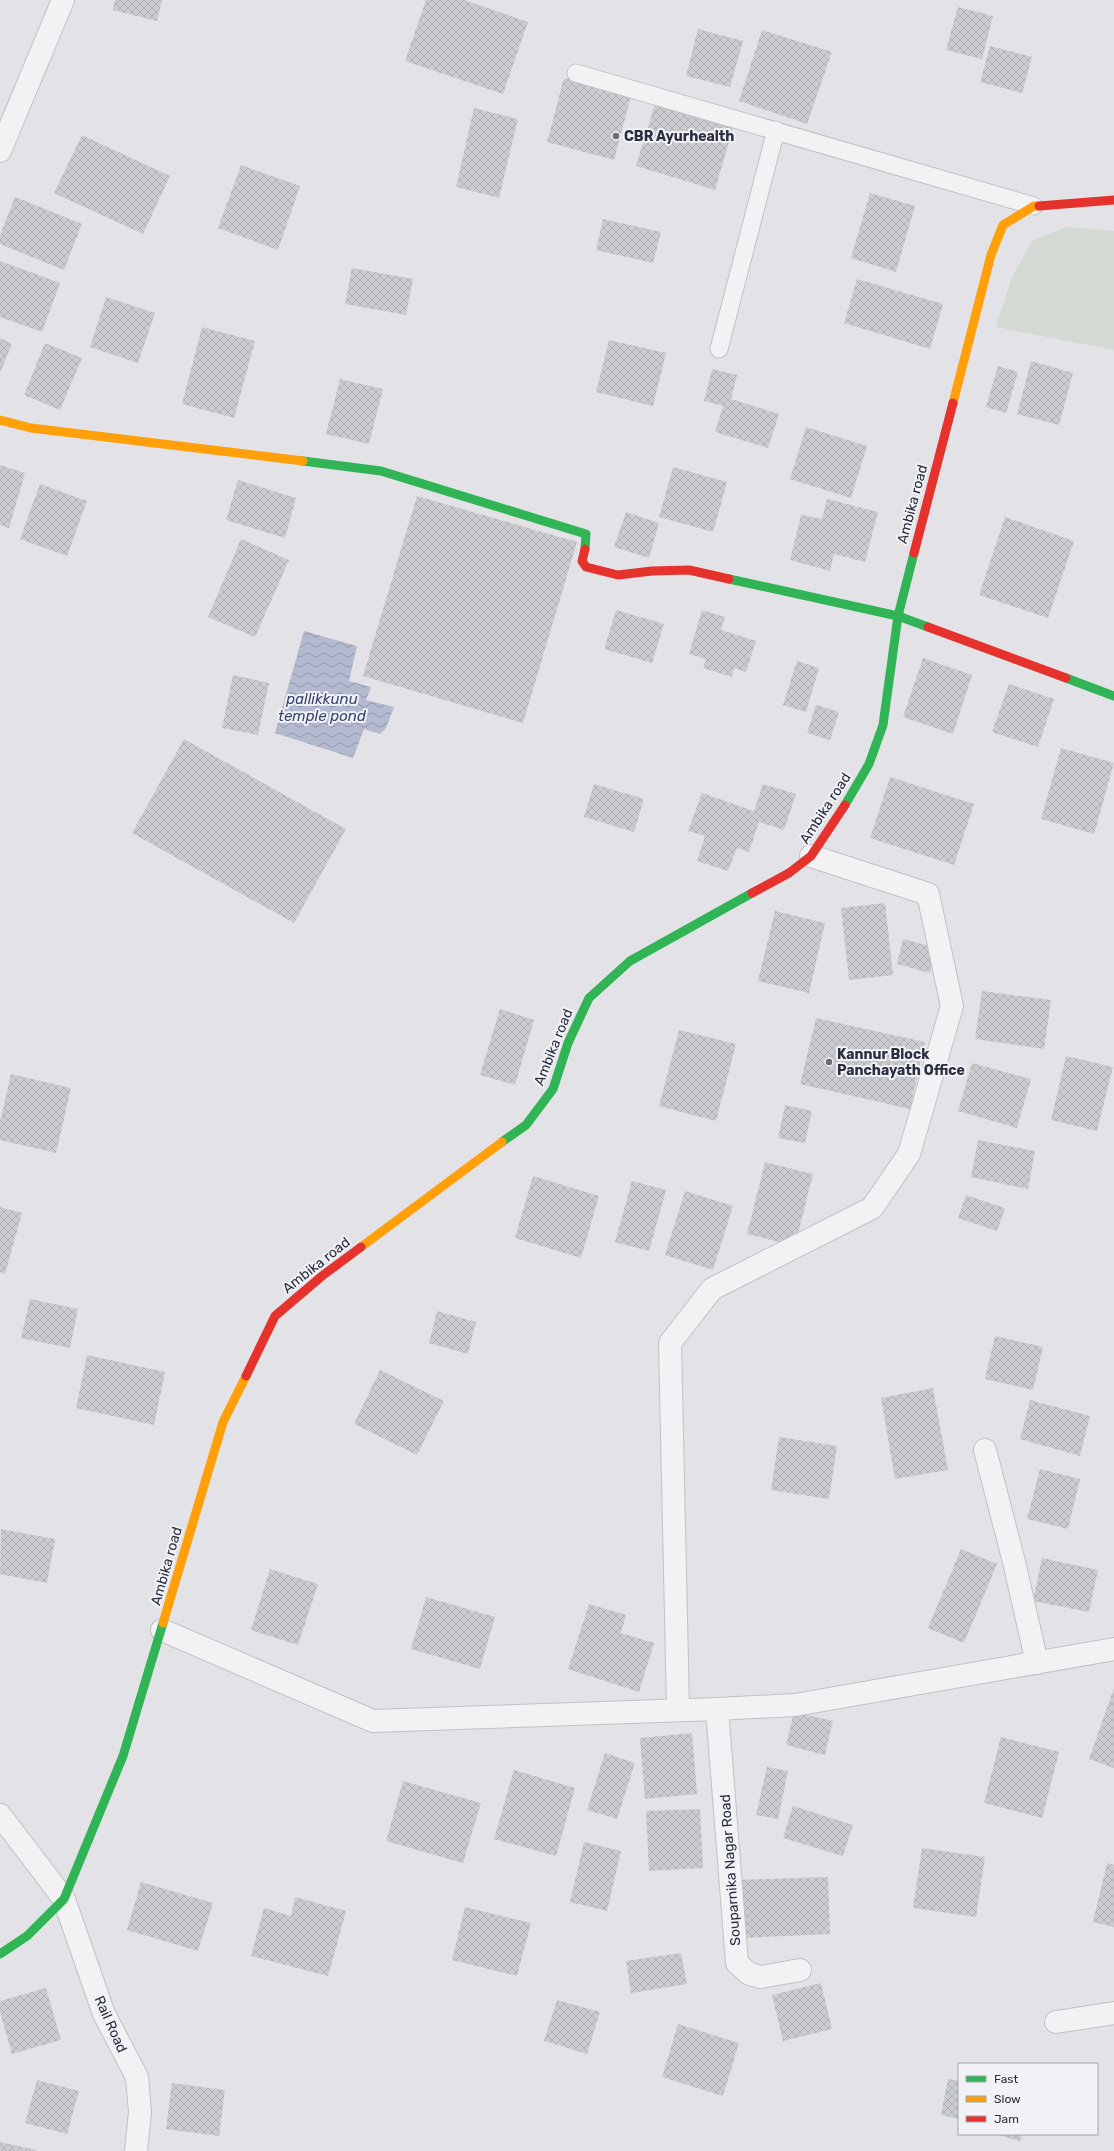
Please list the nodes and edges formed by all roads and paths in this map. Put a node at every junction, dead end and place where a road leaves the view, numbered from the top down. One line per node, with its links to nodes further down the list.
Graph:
1 (63, 0): 4 (street)
2 (576, 73): 3 (lane)
3 (776, 130): 6 (lane); 7 (lane)
4 (0, 151)
5 (1114, 200): 6 (street, Ambika road)
6 (1034, 206): 9 (street, Ambika road)
7 (719, 349)
8 (0, 420): 9 (street)
9 (898, 616): 10 (street); 11 (street, Ambika road)
10 (1114, 696)
11 (811, 856): 13 (street, Ambika road); 16 (street)
12 (985, 1450): 15 (street)
13 (162, 1630): 16 (street); 19 (street, Ambika road)
14 (1114, 1649): 15 (street)
15 (1037, 1663): 17 (street)
16 (678, 1709): 17 (street)
17 (717, 1709): 21 (street, Souparnika Nagar Road)
18 (0, 1815): 19 (street, Rail Road)
19 (64, 1899): 20 (street, Ambika road); 24 (street, Rail Road)
20 (0, 1954)
21 (800, 1970)
22 (1114, 2013): 23 (street)
23 (1056, 2022)
24 (136, 2151)

